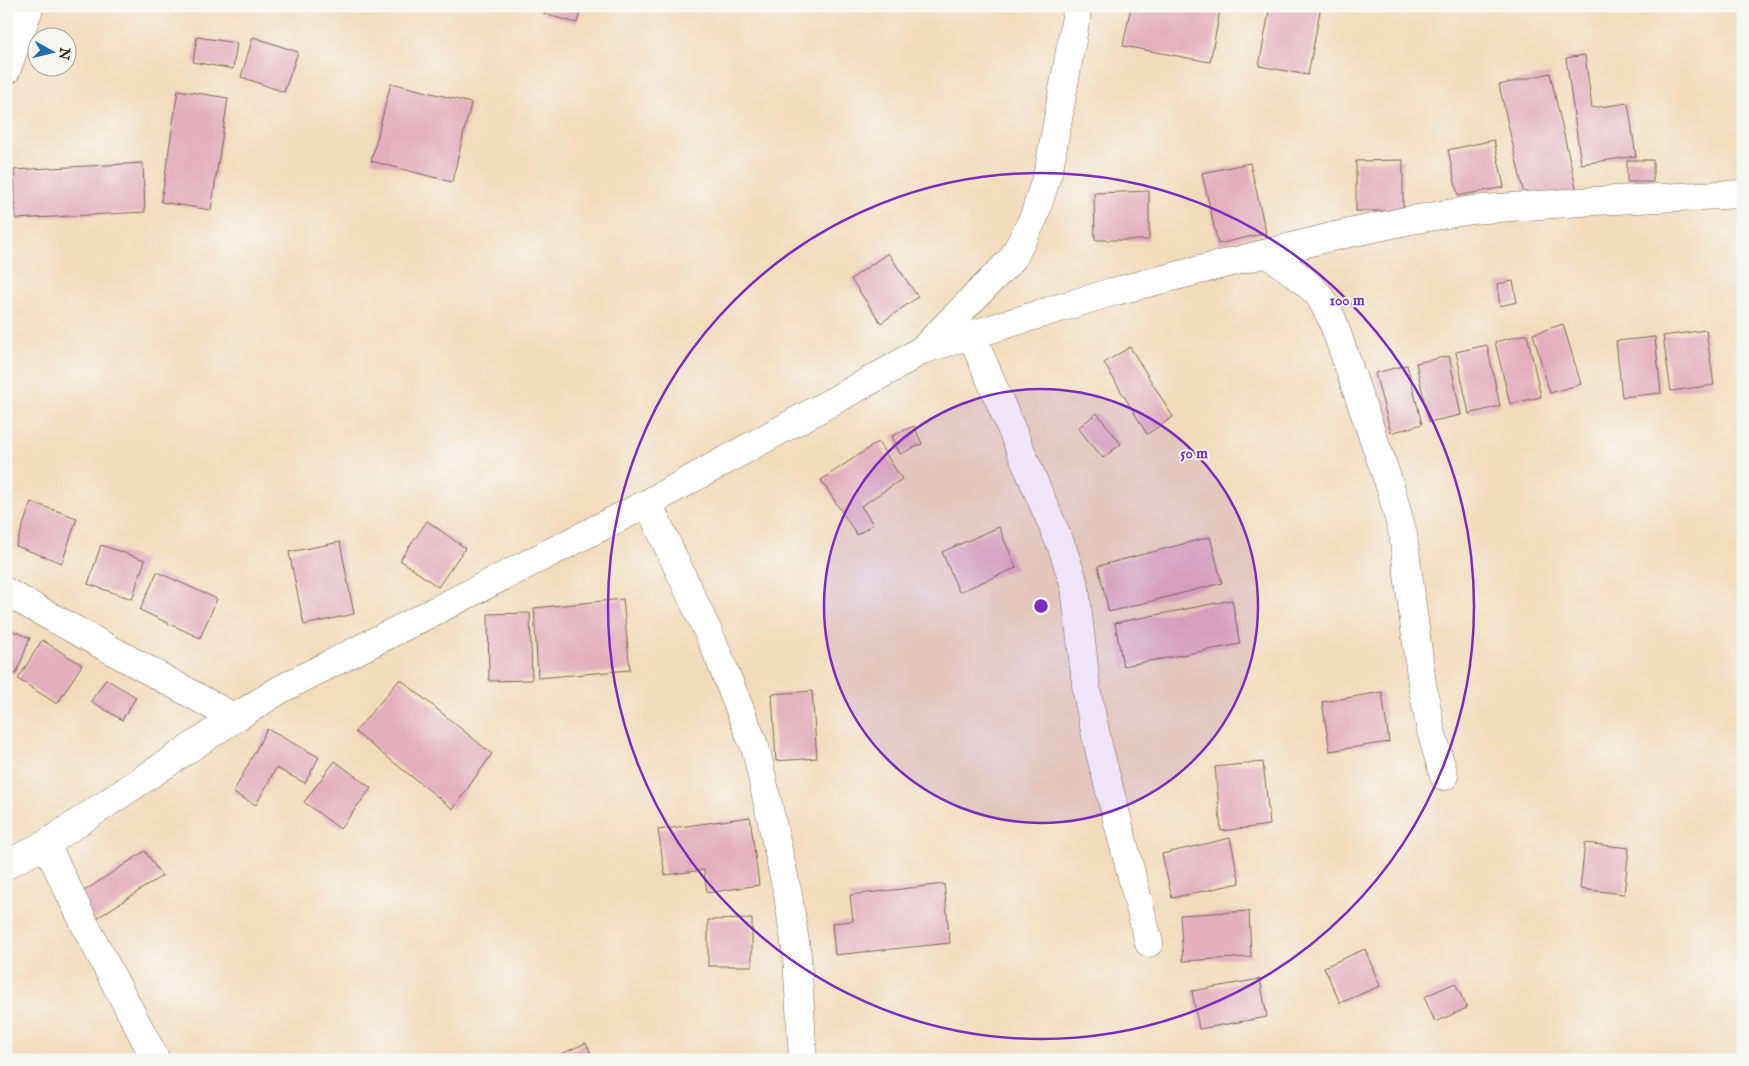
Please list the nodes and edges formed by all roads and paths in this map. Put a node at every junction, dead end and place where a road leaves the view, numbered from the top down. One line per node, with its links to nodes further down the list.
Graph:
1 (30, 6): 3 (street)
2 (1078, 6): 7 (street)
3 (6, 71)
4 (1743, 194): 5 (street)
5 (1267, 253): 6 (street); 11 (street)
6 (971, 334): 7 (street); 14 (street)
7 (923, 349): 8 (street)
8 (648, 503): 10 (street); 16 (street)
9 (6, 592): 10 (street)
10 (235, 718): 12 (street)
11 (1444, 776)
12 (46, 844): 13 (street); 15 (street)
13 (6, 865)
14 (1149, 943)
15 (156, 1060)
16 (803, 1060)

